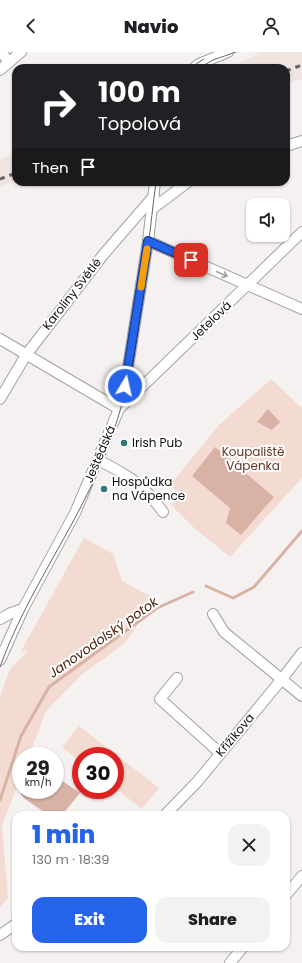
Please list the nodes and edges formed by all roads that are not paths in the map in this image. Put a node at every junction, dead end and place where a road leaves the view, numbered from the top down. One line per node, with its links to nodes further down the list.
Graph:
1 (1, 52): 4 (street)
2 (21, 52): 4 (street)
3 (228, 52): 5 (street)
4 (9, 62): 6 (street)
5 (199, 64)
6 (0, 70)
7 (302, 141): 8 (street)
8 (290, 145)
9 (155, 186): 11 (street, Ještědská)
10 (183, 186): 12 (street)
11 (154, 196): 12 (street, Ještědská); 18 (street, Karoliny Světlé)
12 (152, 209): 14 (street, Ještědská)
13 (302, 232): 15 (street, Jetelová)
14 (148, 241): 15 (street, one-way to 15); 20 (street, Ještědská)
15 (248, 286): 16 (street); 20 (street, Jetelová)
16 (302, 309)
17 (0, 339): 18 (street)
18 (26, 355): 19 (street, Karoliny Světlé); 20 (street)
19 (0, 399)
20 (119, 409): 21 (street, Ještědská)
21 (98, 460): 22 (street); 23 (street, Ještědská)
22 (163, 512)
23 (23, 610): 25 (street); 27 (street, Ještědská)
24 (213, 614): 29 (street)
25 (0, 619)
26 (302, 653): 29 (street, Křižíkova)
27 (0, 660)
28 (177, 678): 31 (street)
29 (282, 679): 30 (street); 31 (street, Křižíkova)
30 (302, 696)
31 (220, 752): 32 (street, Křižíkova)
32 (169, 811)
33 (302, 876): 34 (street)
34 (290, 890)
35 (12, 927): 36 (street)
36 (0, 935)
37 (240, 951): 38 (street)
38 (230, 963)

